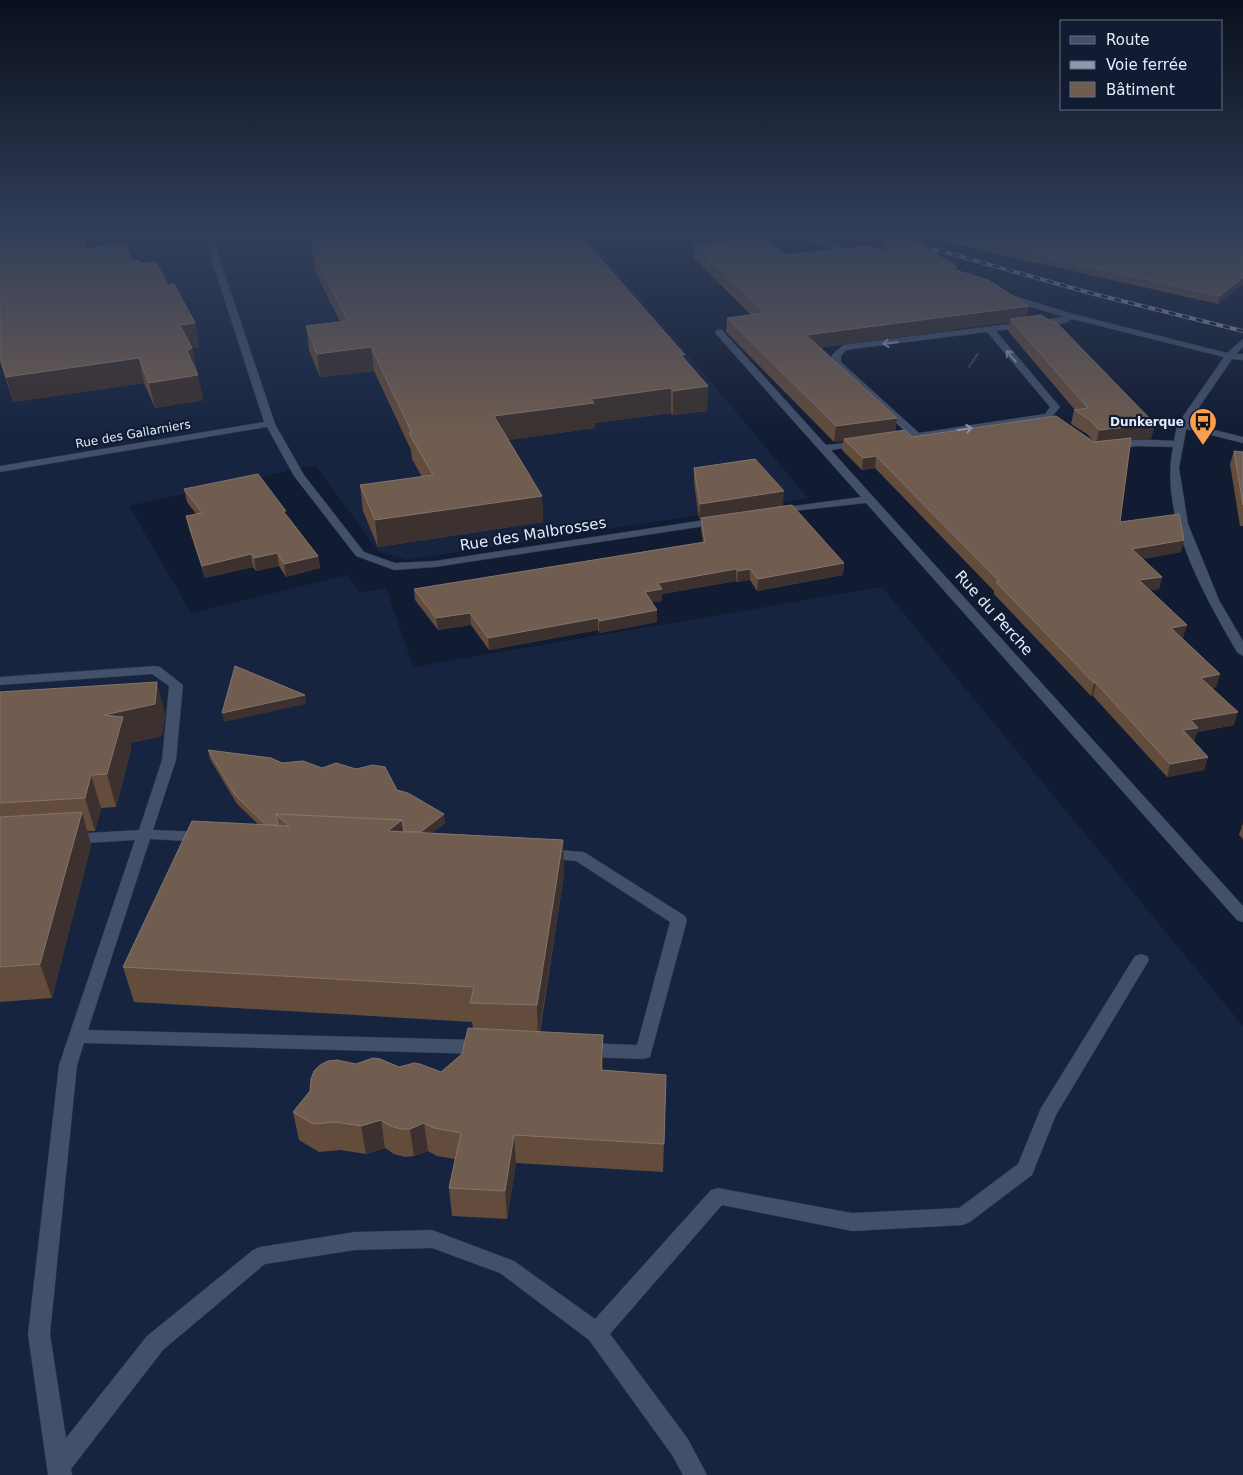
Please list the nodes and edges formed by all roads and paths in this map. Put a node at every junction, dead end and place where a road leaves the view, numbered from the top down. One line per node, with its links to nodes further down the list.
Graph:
1 (230, 302): 11 (street, Rue des Malbrosses)
2 (1025, 302): 3 (street)
3 (1070, 316): 4 (street); 8 (street)
4 (990, 330): 13 (street, one-way to 4); 13 (street, one-way to 13)
5 (719, 332): 18 (street, Rue du Perche)
6 (1243, 342): 8 (street)
7 (980, 349): 10 (path)
8 (1229, 356): 9 (street); 12 (street)
9 (1243, 357)
10 (969, 368)
11 (270, 424): 20 (street, Rue des Gallarniers); 23 (street, Rue des Malbrosses)
12 (1182, 425): 15 (street); 17 (street)
13 (916, 436): 14 (street)
14 (897, 439)
15 (1243, 440)
16 (867, 443): 18 (street)
17 (1179, 444): 19 (street); 24 (street)
18 (824, 448): 21 (street, Rue du Perche)
19 (1102, 448)
20 (0, 469)
21 (870, 499): 22 (street); 30 (street, Rue du Perche)
22 (764, 514)
23 (725, 520)
24 (1243, 652)
25 (0, 681): 26 (street)
26 (145, 834): 27 (street); 28 (street); 32 (street)
27 (224, 838)
28 (58, 840)
29 (530, 854): 34 (street)
30 (1243, 916)
31 (1141, 960): 35 (street)
32 (78, 1036): 33 (street); 36 (street)
33 (495, 1048)
34 (565, 1050)
35 (597, 1333): 36 (street); 37 (street)
36 (60, 1470)
37 (695, 1475)

